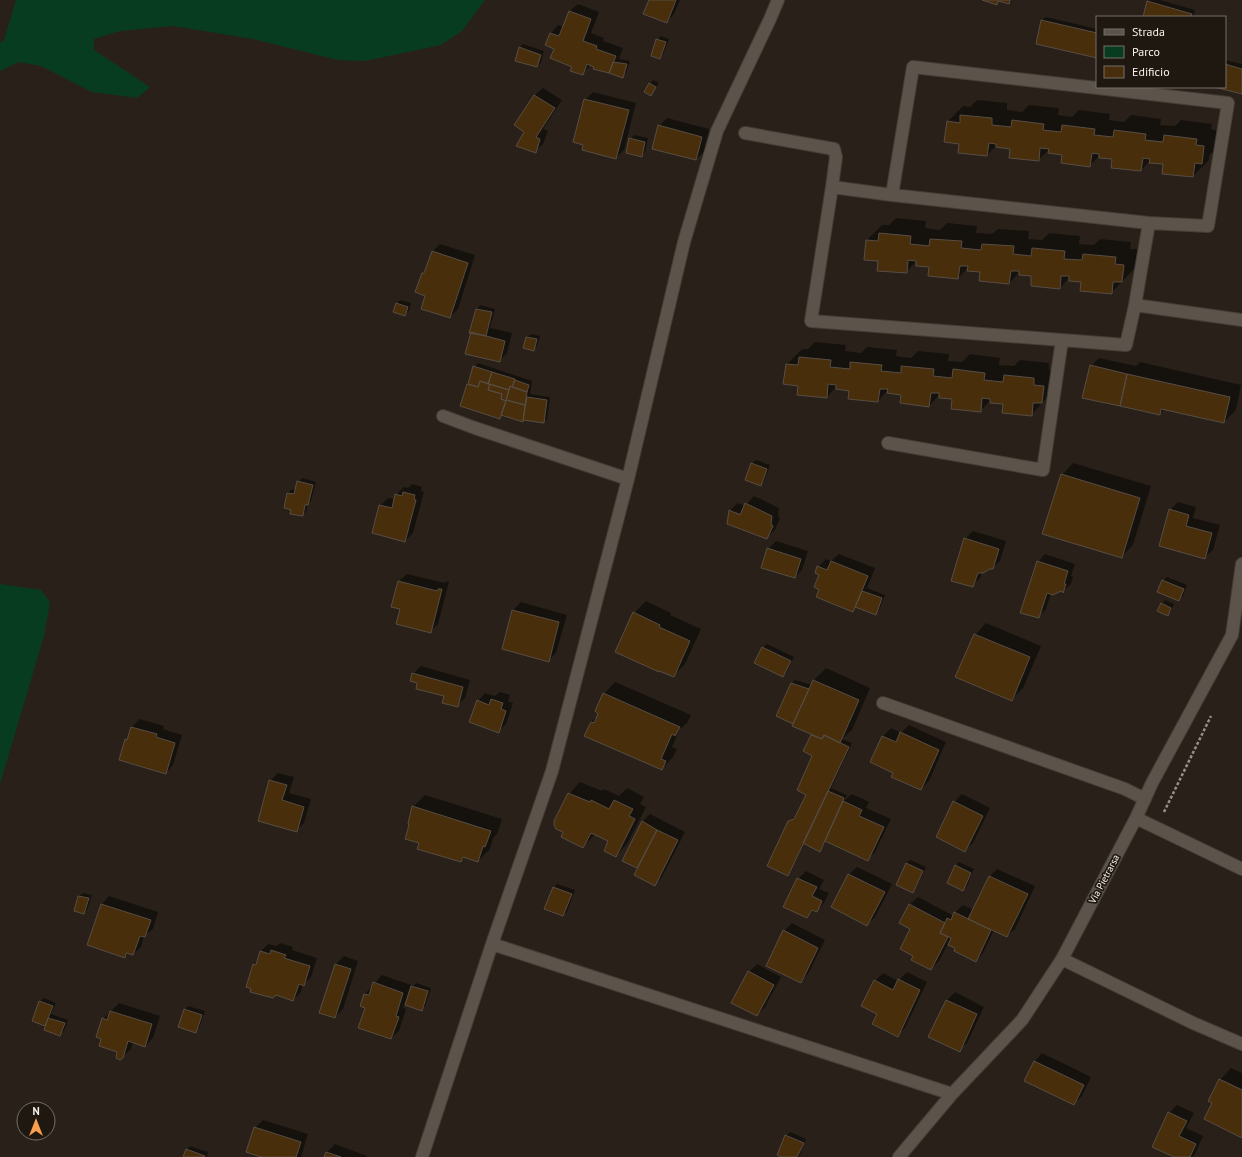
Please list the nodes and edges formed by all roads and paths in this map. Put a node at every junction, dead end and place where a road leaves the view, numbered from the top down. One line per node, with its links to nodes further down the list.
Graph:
1 (778, 0): 11 (street)
2 (745, 134): 3 (street)
3 (832, 187): 4 (street); 8 (street)
4 (892, 195): 5 (street); 5 (street)
5 (1149, 223): 6 (street)
6 (1135, 305): 7 (street); 8 (street)
7 (1242, 320)
8 (1062, 340): 10 (street)
9 (444, 416): 11 (street)
10 (888, 443)
11 (628, 479): 18 (street)
12 (1242, 564): 13 (street, Via Pietrarsa)
13 (1237, 636): 15 (street, Via Pietrarsa)
14 (883, 704): 15 (street)
15 (1145, 799): 16 (street, Via Pietrarsa)
16 (1136, 818): 17 (street); 19 (street, Via Pietrarsa)
17 (1242, 869)
18 (492, 944): 21 (street); 22 (street)
19 (1062, 959): 20 (street); 21 (street, Via Pietrarsa)
20 (1242, 1044)
21 (952, 1094): 23 (street, Via Pietrarsa)
22 (422, 1157)
23 (899, 1157)

